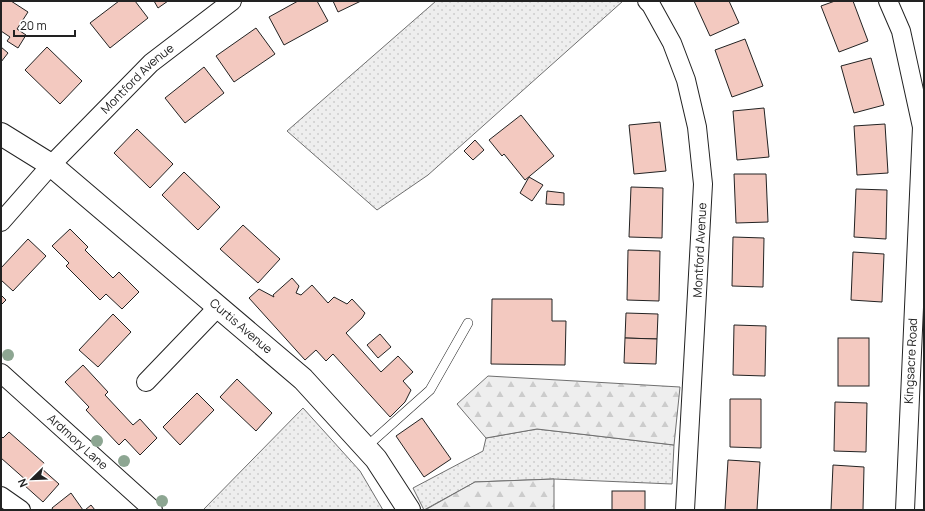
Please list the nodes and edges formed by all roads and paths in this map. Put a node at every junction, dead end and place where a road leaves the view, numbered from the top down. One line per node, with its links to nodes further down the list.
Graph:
1 (232, 1): 5 (street, Montford Avenue)
2 (647, 1): 16 (street, Montford Avenue)
3 (888, 1): 17 (street, Kingsacre Road)
4 (1, 134): 5 (street, Curtis Avenue)
5 (51, 164): 6 (street, Montford Avenue); 7 (street, Curtis Avenue)
6 (1, 222)
7 (218, 307): 10 (street); 11 (street, Curtis Avenue)
8 (468, 323): 11 (lane)
9 (1, 373): 14 (street, Ardmory Lane)
10 (146, 382)
11 (365, 448): 15 (street, Curtis Avenue)
12 (1, 496): 13 (street)
13 (21, 510)
14 (153, 510)
15 (409, 510)
16 (685, 510)
17 (905, 510)

